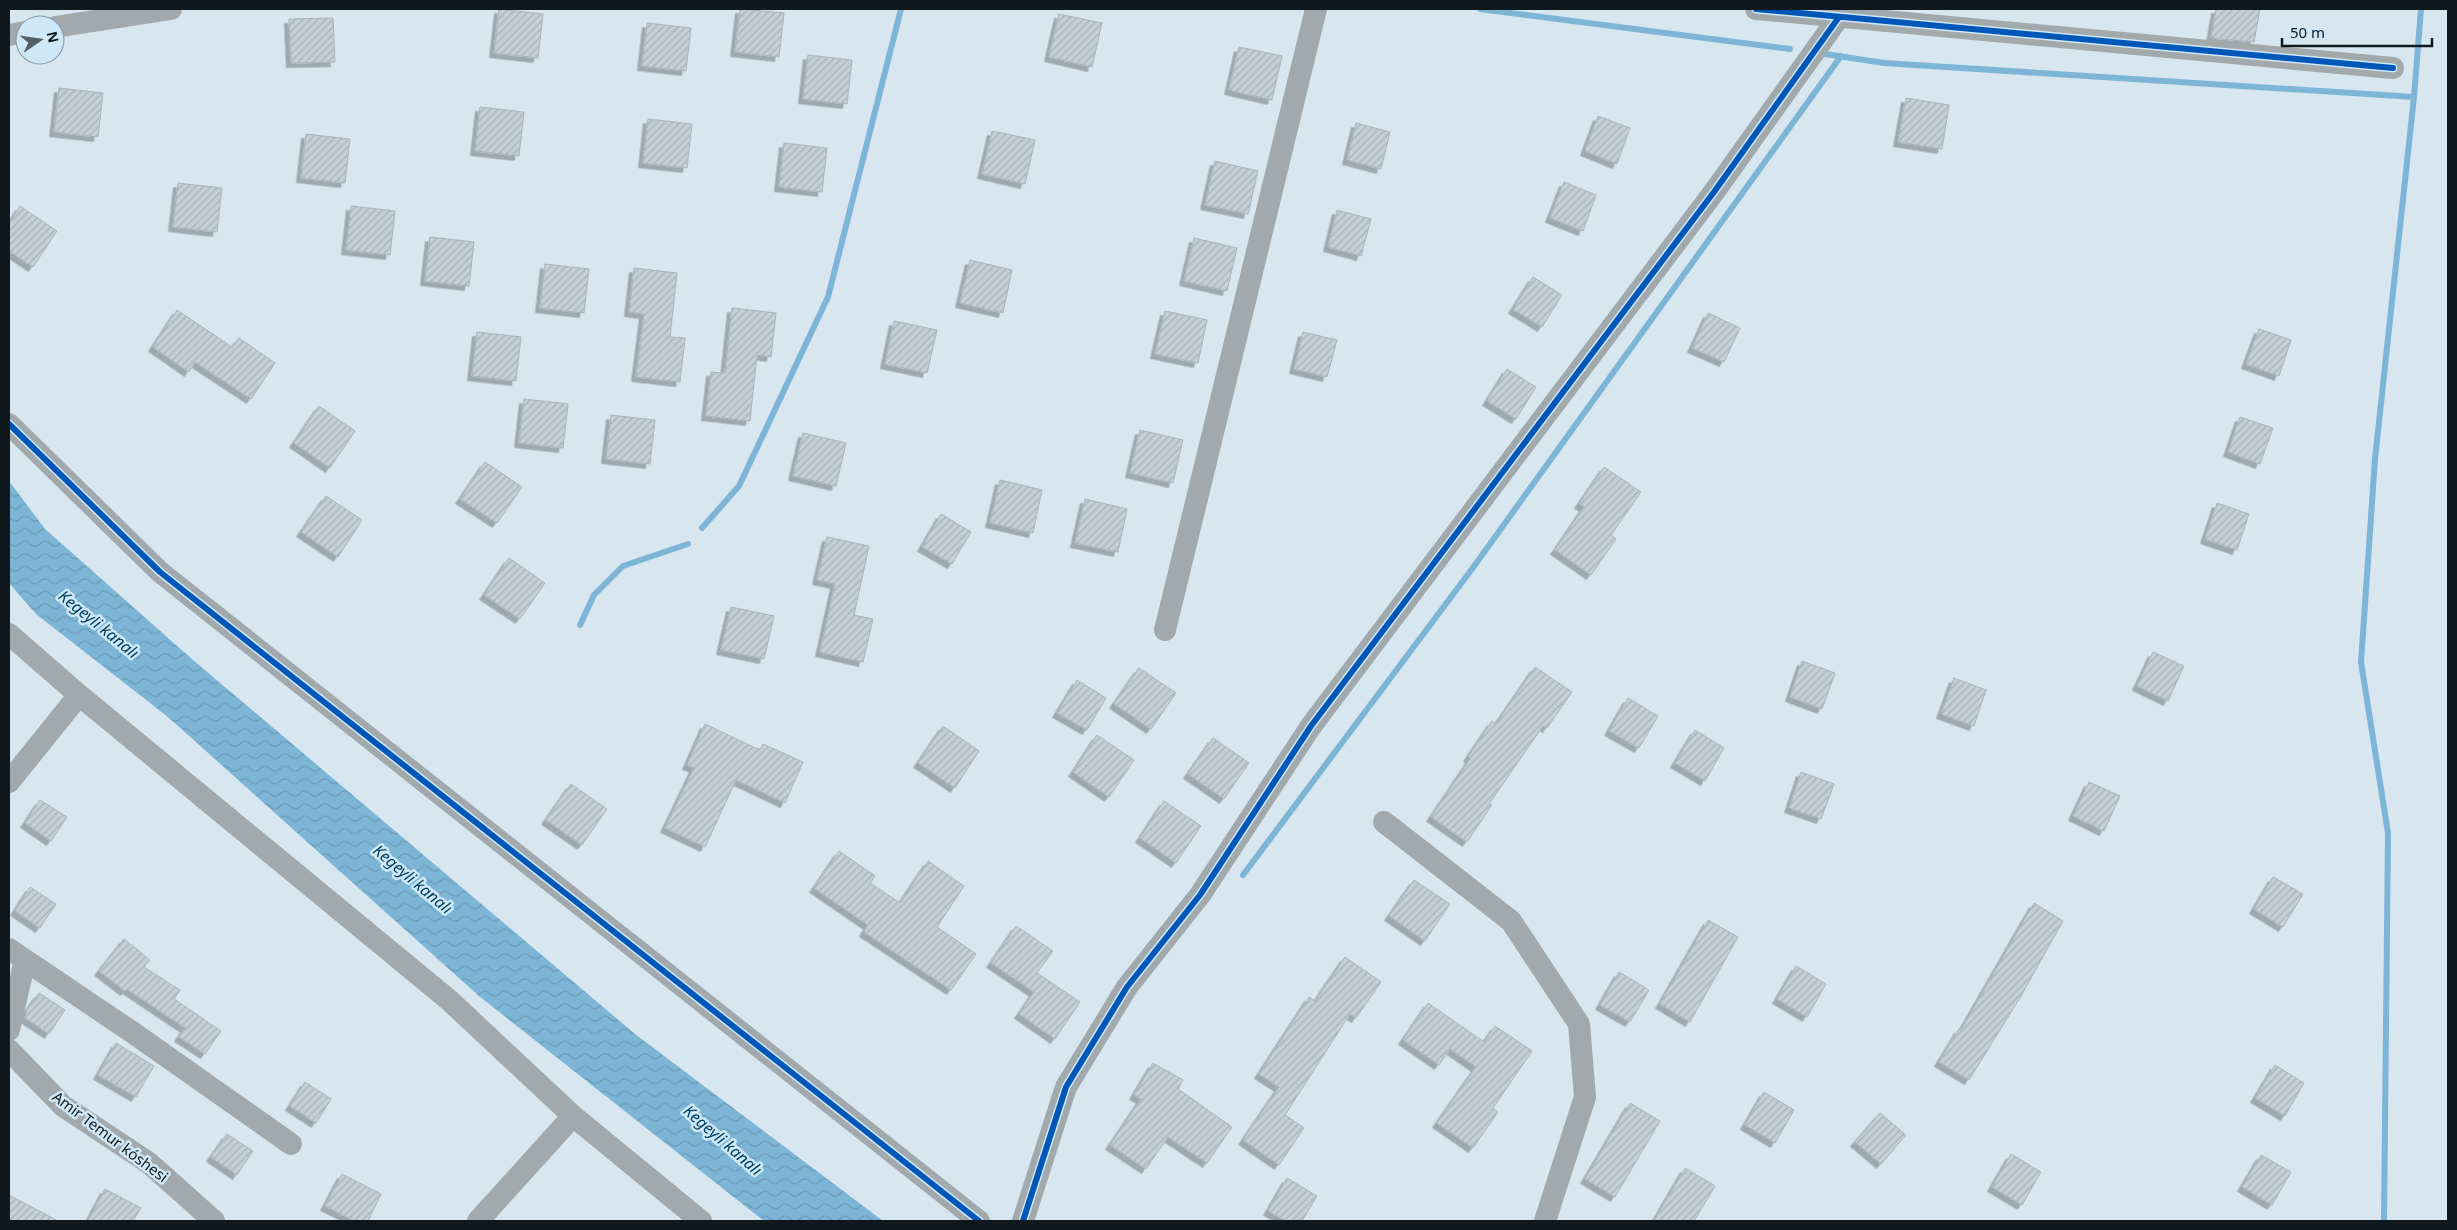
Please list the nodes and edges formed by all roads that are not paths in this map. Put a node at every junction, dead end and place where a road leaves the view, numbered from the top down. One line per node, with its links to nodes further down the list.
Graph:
1 (172, 9): 5 (street)
2 (1316, 9): 8 (street)
3 (1756, 9): 4 (street)
4 (1839, 17): 6 (street); 22 (street)
5 (65, 25)
6 (2393, 68)
7 (9, 424): 21 (street)
8 (1165, 630)
9 (9, 634): 10 (street)
10 (79, 696): 11 (street); 16 (street)
11 (9, 782)
12 (1384, 822): 23 (street)
13 (17, 954): 14 (street); 17 (street)
14 (9, 1030)
15 (9, 1050): 18 (street, Amir Temur kóshesi)
16 (573, 1116): 19 (street); 20 (street)
17 (291, 1144)
18 (214, 1221)
19 (478, 1221)
20 (701, 1221)
21 (978, 1221)
22 (1024, 1221)
23 (1545, 1221)

